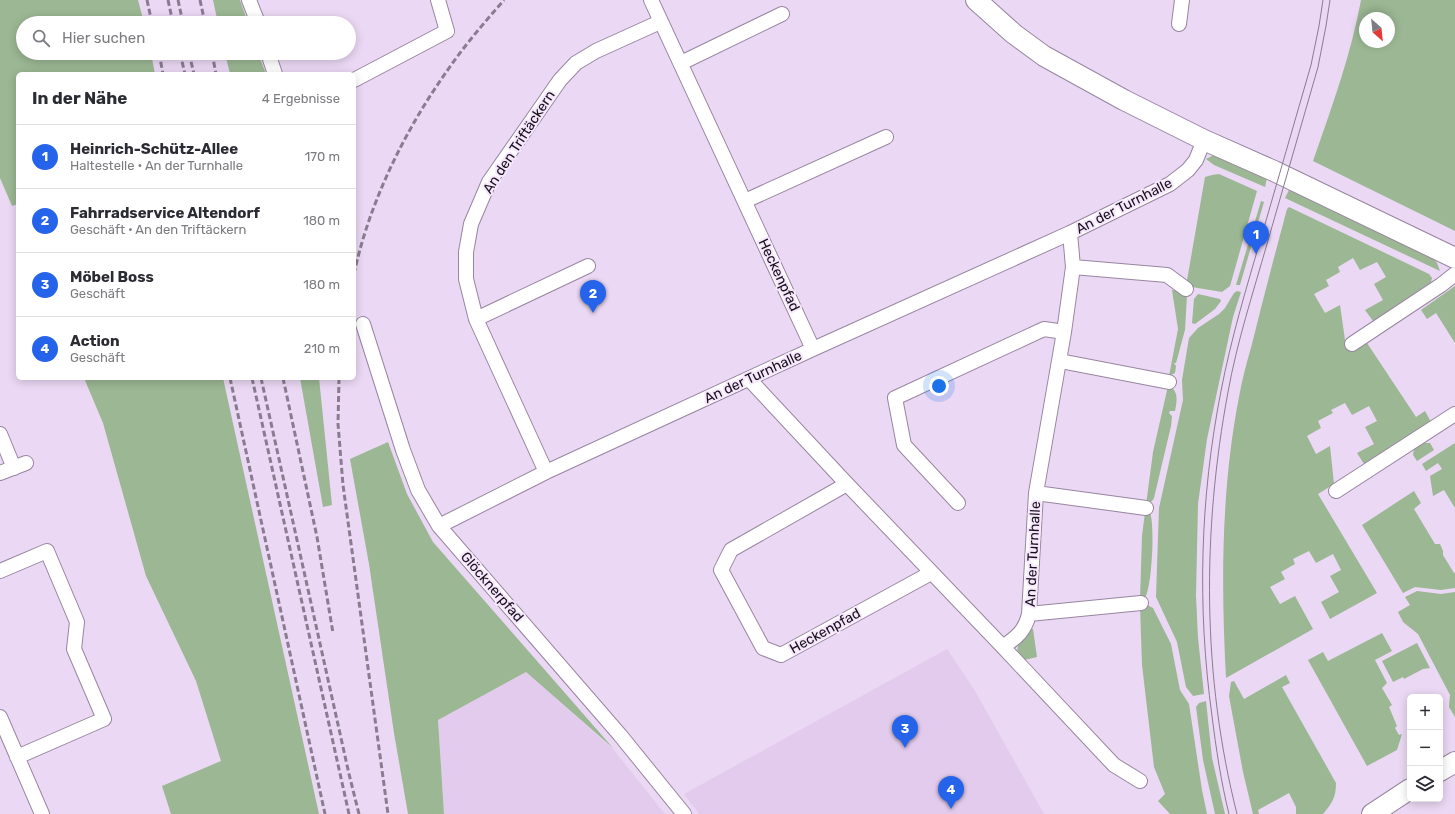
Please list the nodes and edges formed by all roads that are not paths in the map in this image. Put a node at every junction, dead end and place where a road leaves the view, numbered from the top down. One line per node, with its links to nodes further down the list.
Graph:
1 (250, 0): 7 (street)
2 (438, 0): 13 (street)
3 (651, 0): 8 (street, Heckenpfad)
4 (976, 0): 15 (main road)
5 (1182, 0): 9 (street)
6 (782, 14): 11 (street)
7 (256, 16)
8 (660, 22): 11 (street, Heckenpfad); 23 (street, An den Triftäckern)
9 (1178, 24)
10 (271, 60): 12 (street)
11 (681, 64): 16 (street, Heckenpfad)
12 (275, 72)
13 (356, 79)
14 (886, 137): 16 (street)
15 (1204, 140): 17 (street, An der Turnhalle); 18 (main road)
16 (745, 201): 27 (street, Heckenpfad)
17 (1070, 233): 20 (street, An der Turnhalle); 27 (street, An der Turnhalle)
18 (1455, 258)
19 (588, 266): 23 (street)
20 (1073, 267): 22 (street); 25 (street, An der Turnhalle)
21 (1455, 274): 26 (street)
22 (1186, 288)
23 (476, 319): 33 (street, An den Triftäckern)
24 (363, 324): 40 (street, Glöcknerpfad)
25 (1064, 332): 28 (street, An der Turnhalle); 38 (street)
26 (1352, 344)
27 (813, 349): 29 (street, An der Turnhalle)
28 (1060, 361): 30 (street); 37 (street, An der Turnhalle)
29 (749, 379): 33 (street, An der Turnhalle); 35 (street)
30 (1169, 382)
31 (1455, 414): 36 (street)
32 (0, 434): 34 (street)
33 (546, 472): 40 (street, An der Turnhalle)
34 (0, 474)
35 (847, 484): 42 (street); 42 (street, Heckenpfad)
36 (1336, 491)
37 (1036, 493): 39 (street, An der Turnhalle); 44 (street, An der Turnhalle)
38 (958, 502)
39 (1146, 508)
40 (439, 526): 53 (street, Glöcknerpfad)
41 (0, 571): 47 (street)
42 (932, 573): 45 (street)
43 (1141, 603): 44 (street, An der Turnhalle)
44 (1029, 614): 45 (street, An der Turnhalle)
45 (1004, 647): 50 (street)
46 (0, 717): 47 (street)
47 (17, 757): 52 (street)
48 (1455, 762): 49 (main road)
49 (1443, 769)
50 (1140, 781)
51 (1407, 791): 54 (main road)
52 (42, 814)
53 (684, 814)
54 (1372, 814)

